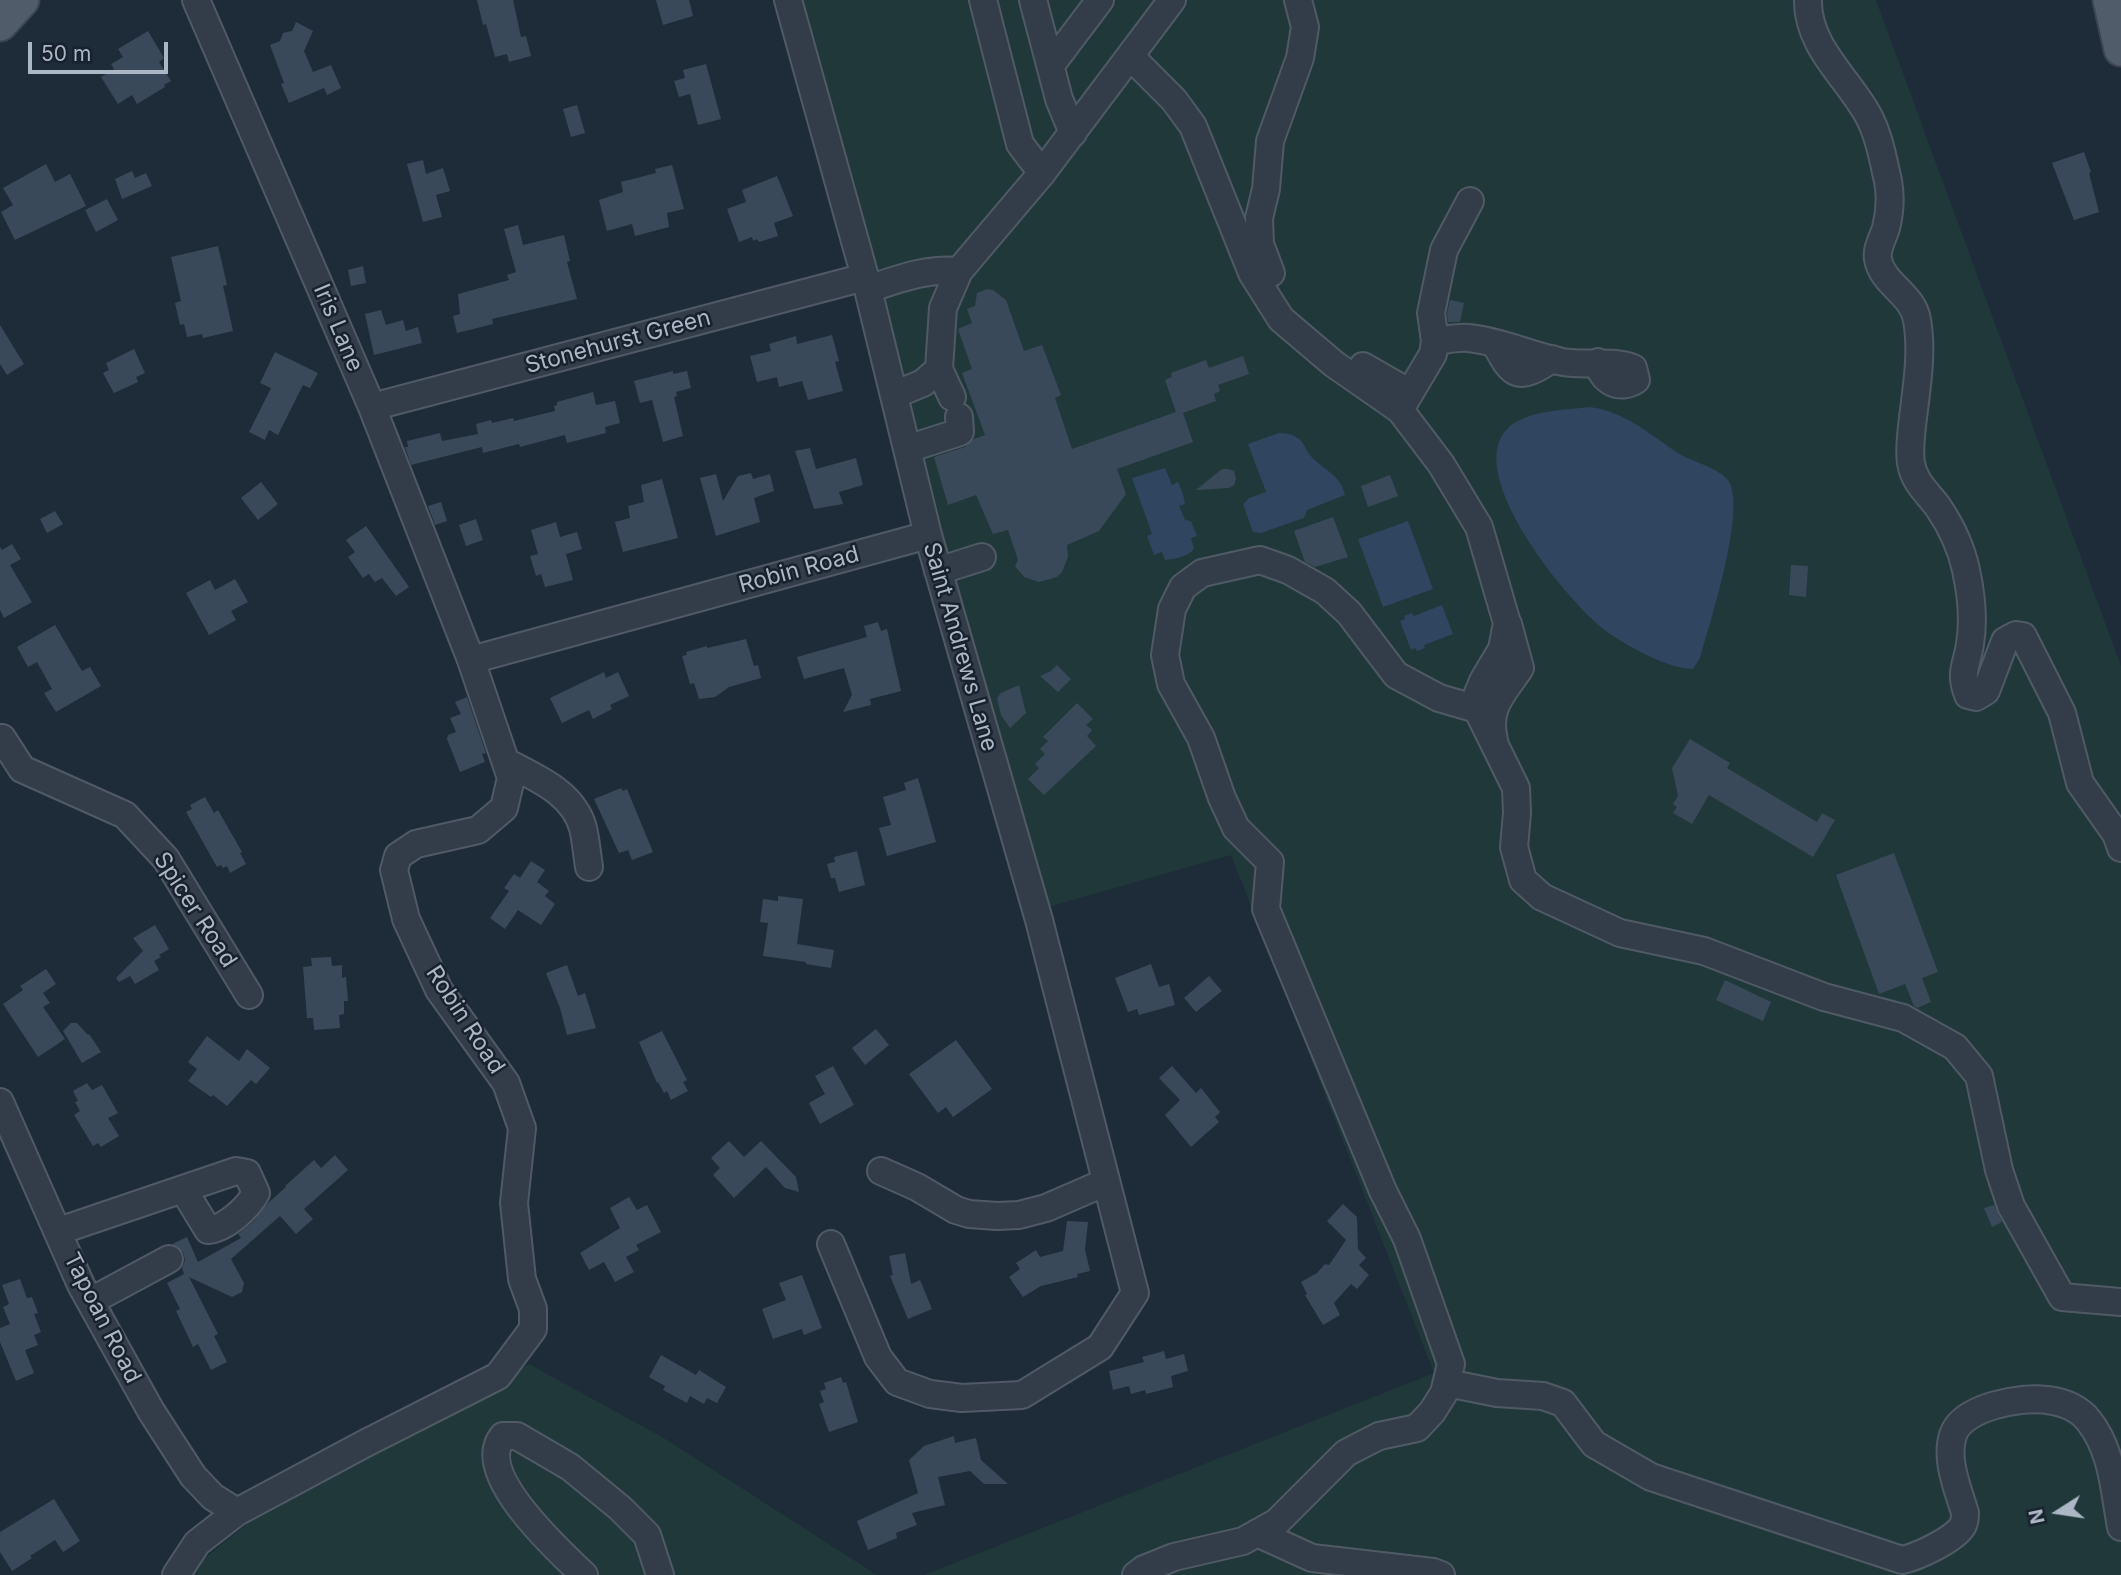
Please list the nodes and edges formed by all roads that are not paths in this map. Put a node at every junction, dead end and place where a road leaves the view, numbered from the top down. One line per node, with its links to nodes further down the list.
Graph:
1 (22, 0): 11 (main road)
2 (196, 0): 25 (street, Iris Lane)
3 (788, 0): 19 (street, Saint Andrews Lane)
4 (983, 0): 16 (street)
5 (1033, 0): 14 (street)
6 (1100, 0): 14 (street)
7 (1171, 0): 13 (street)
8 (1298, 0): 24 (street)
9 (1808, 0): 36 (street)
10 (2110, 0): 12 (main road)
11 (0, 24)
12 (2121, 49)
13 (1130, 56): 15 (street); 24 (street)
14 (1051, 65): 15 (street)
15 (1073, 133): 16 (street)
16 (1042, 173): 18 (street)
17 (1470, 201): 20 (street)
18 (959, 271): 19 (street, Stonehurst Green); 22 (street)
19 (866, 283): 23 (street, Saint Andrews Lane); 25 (street, Stonehurst Green)
20 (1435, 341): 21 (street); 24 (street)
21 (1598, 362)
22 (939, 369): 23 (street); 26 (street)
23 (894, 395): 26 (street, Saint Andrews Lane)
24 (1405, 401): 30 (street)
25 (372, 407): 31 (street, Iris Lane)
26 (907, 449): 27 (street, Saint Andrews Lane)
27 (928, 535): 29 (street, Saint Andrews Lane); 31 (street, Robin Road)
28 (982, 556): 29 (street)
29 (938, 571): 41 (street, Saint Andrews Lane)
30 (1507, 623): 32 (street); 34 (street)
31 (471, 660): 35 (street, Robin Road)
32 (1477, 709): 34 (street); 48 (street)
33 (1, 737): 38 (street, Spicer Road)
34 (1495, 746): 47 (street)
35 (506, 762): 37 (street); 49 (street, Robin Road)
36 (2121, 848)
37 (589, 867)
38 (248, 995)
39 (0, 1102): 43 (street, Tapoan Road)
40 (881, 1171): 41 (street)
41 (1106, 1182): 44 (street, Saint Andrews Lane)
42 (183, 1189): 43 (street)
43 (59, 1231): 46 (street, Tapoan Road)
44 (831, 1244)
45 (169, 1259): 46 (street)
46 (91, 1301): 49 (street, Tapoan Road)
47 (2121, 1302)
48 (1447, 1383): 50 (street); 51 (street)
49 (237, 1512): 53 (street, Robin Road)
50 (2121, 1527)
51 (1257, 1533): 52 (street); 56 (street)
52 (1147, 1573)
53 (176, 1575)
54 (583, 1575): 55 (street)
55 (660, 1575)
56 (1441, 1575)

